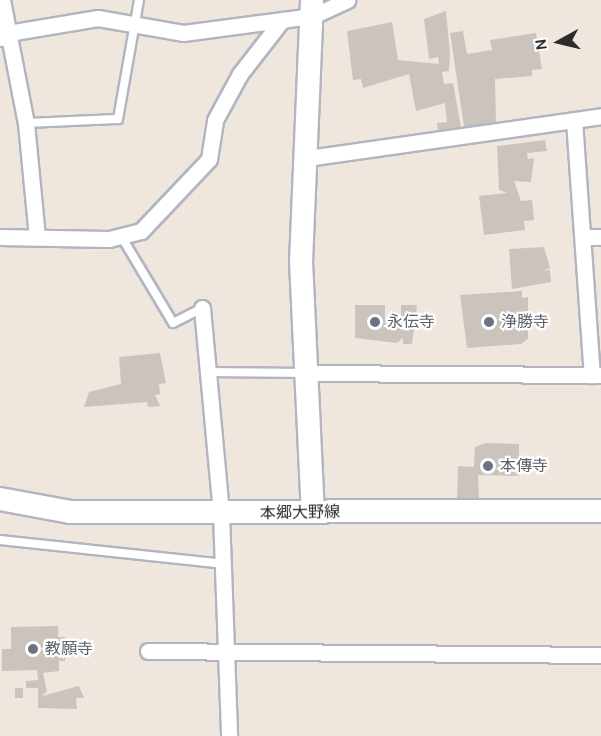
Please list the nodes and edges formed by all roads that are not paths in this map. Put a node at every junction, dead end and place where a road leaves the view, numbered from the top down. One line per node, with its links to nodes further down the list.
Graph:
1 (2, 0): 7 (street)
2 (139, 0): 6 (lane)
3 (348, 0): 4 (street)
4 (313, 8): 5 (street); 11 (main road)
5 (282, 20): 6 (street); 12 (street)
6 (135, 23): 7 (street); 10 (lane)
7 (4, 34): 10 (street)
8 (601, 116): 9 (street)
9 (574, 120): 11 (street); 15 (street)
10 (26, 123): 14 (street)
11 (307, 158): 19 (main road)
12 (121, 236): 14 (street); 17 (lane)
13 (0, 237): 14 (street)
14 (37, 237)
15 (584, 237): 16 (street); 20 (street)
16 (601, 237)
17 (202, 308): 18 (street)
18 (211, 372): 19 (lane); 24 (street)
19 (306, 373): 20 (street); 23 (main road)
20 (597, 375)
21 (0, 499): 24 (main road, 本郷大野線)
22 (601, 511): 23 (main road, 本郷大野線)
23 (313, 512): 24 (main road, 本郷大野線)
24 (221, 514): 26 (street)
25 (0, 540): 26 (lane)
26 (223, 564): 27 (street)
27 (226, 649): 28 (street); 29 (street); 30 (street)
28 (148, 651)
29 (601, 655)
30 (229, 736)

